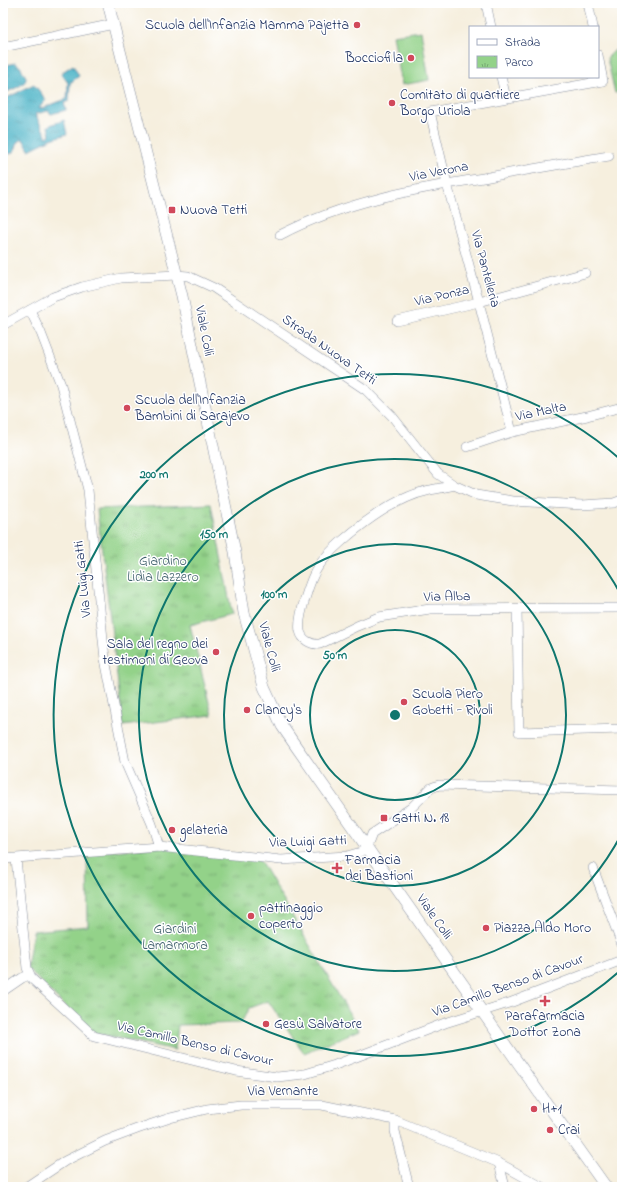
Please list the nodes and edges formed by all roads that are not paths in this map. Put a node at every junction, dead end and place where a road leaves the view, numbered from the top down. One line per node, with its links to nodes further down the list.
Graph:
1 (108, 3): 4 (street, Viale Colli)
2 (486, 3): 5 (street)
3 (588, 3): 6 (street)
4 (114, 24): 7 (street); 15 (street, Viale Colli)
5 (491, 26)
6 (593, 26)
7 (3, 47)
8 (599, 60): 10 (street)
9 (501, 78): 10 (street)
10 (506, 98): 12 (street, Via Pantelleria)
11 (609, 156): 12 (street, Via Verona)
12 (447, 184): 13 (street, Via Verona); 16 (street, Via Pantelleria)
13 (280, 235)
14 (585, 273): 16 (street, Via Ponza)
15 (176, 275): 17 (street, Strada Nuova Tetti); 23 (street, Strada Nuova Tetti); 30 (street, Viale Colli)
16 (480, 302): 18 (street, Via Ponza); 21 (street, Via Pantelleria)
17 (30, 310): 19 (street, Strada Nuova Tetti); 29 (street, Via Luigi Gatti)
18 (397, 321)
19 (3, 325)
20 (622, 407): 21 (street, Via Malta)
21 (512, 432): 22 (street, Via Malta)
22 (467, 447)
23 (454, 485): 24 (street, Strada Nuova Tetti); 26 (street, Via Alba)
24 (622, 500)
25 (622, 608): 26 (street, Via Alba)
26 (517, 609): 27 (street)
27 (622, 729)
28 (622, 790): 30 (street, Via Luigi Gatti)
29 (159, 847): 30 (street, Via Luigi Gatti); 31 (street, Via Luigi Gatti)
30 (367, 847): 38 (street, Viale Colli)
31 (16, 858): 32 (street, Via Luigi Gatti); 36 (street)
32 (3, 860)
33 (593, 868): 34 (street)
34 (622, 945)
35 (622, 960): 38 (street, Via Camillo Benso di Cavour)
36 (30, 975): 37 (street); 38 (street, Via Camillo Benso di Cavour)
37 (3, 991)
38 (482, 1011): 45 (street, Viale Colli)
39 (396, 1120): 40 (street, Via Vernante); 41 (street, Via Vernante); 42 (street)
40 (499, 1163): 43 (street); 44 (street, Via Vernante)
41 (26, 1187)
42 (408, 1187)
43 (505, 1187)
44 (542, 1187)
45 (606, 1187)

